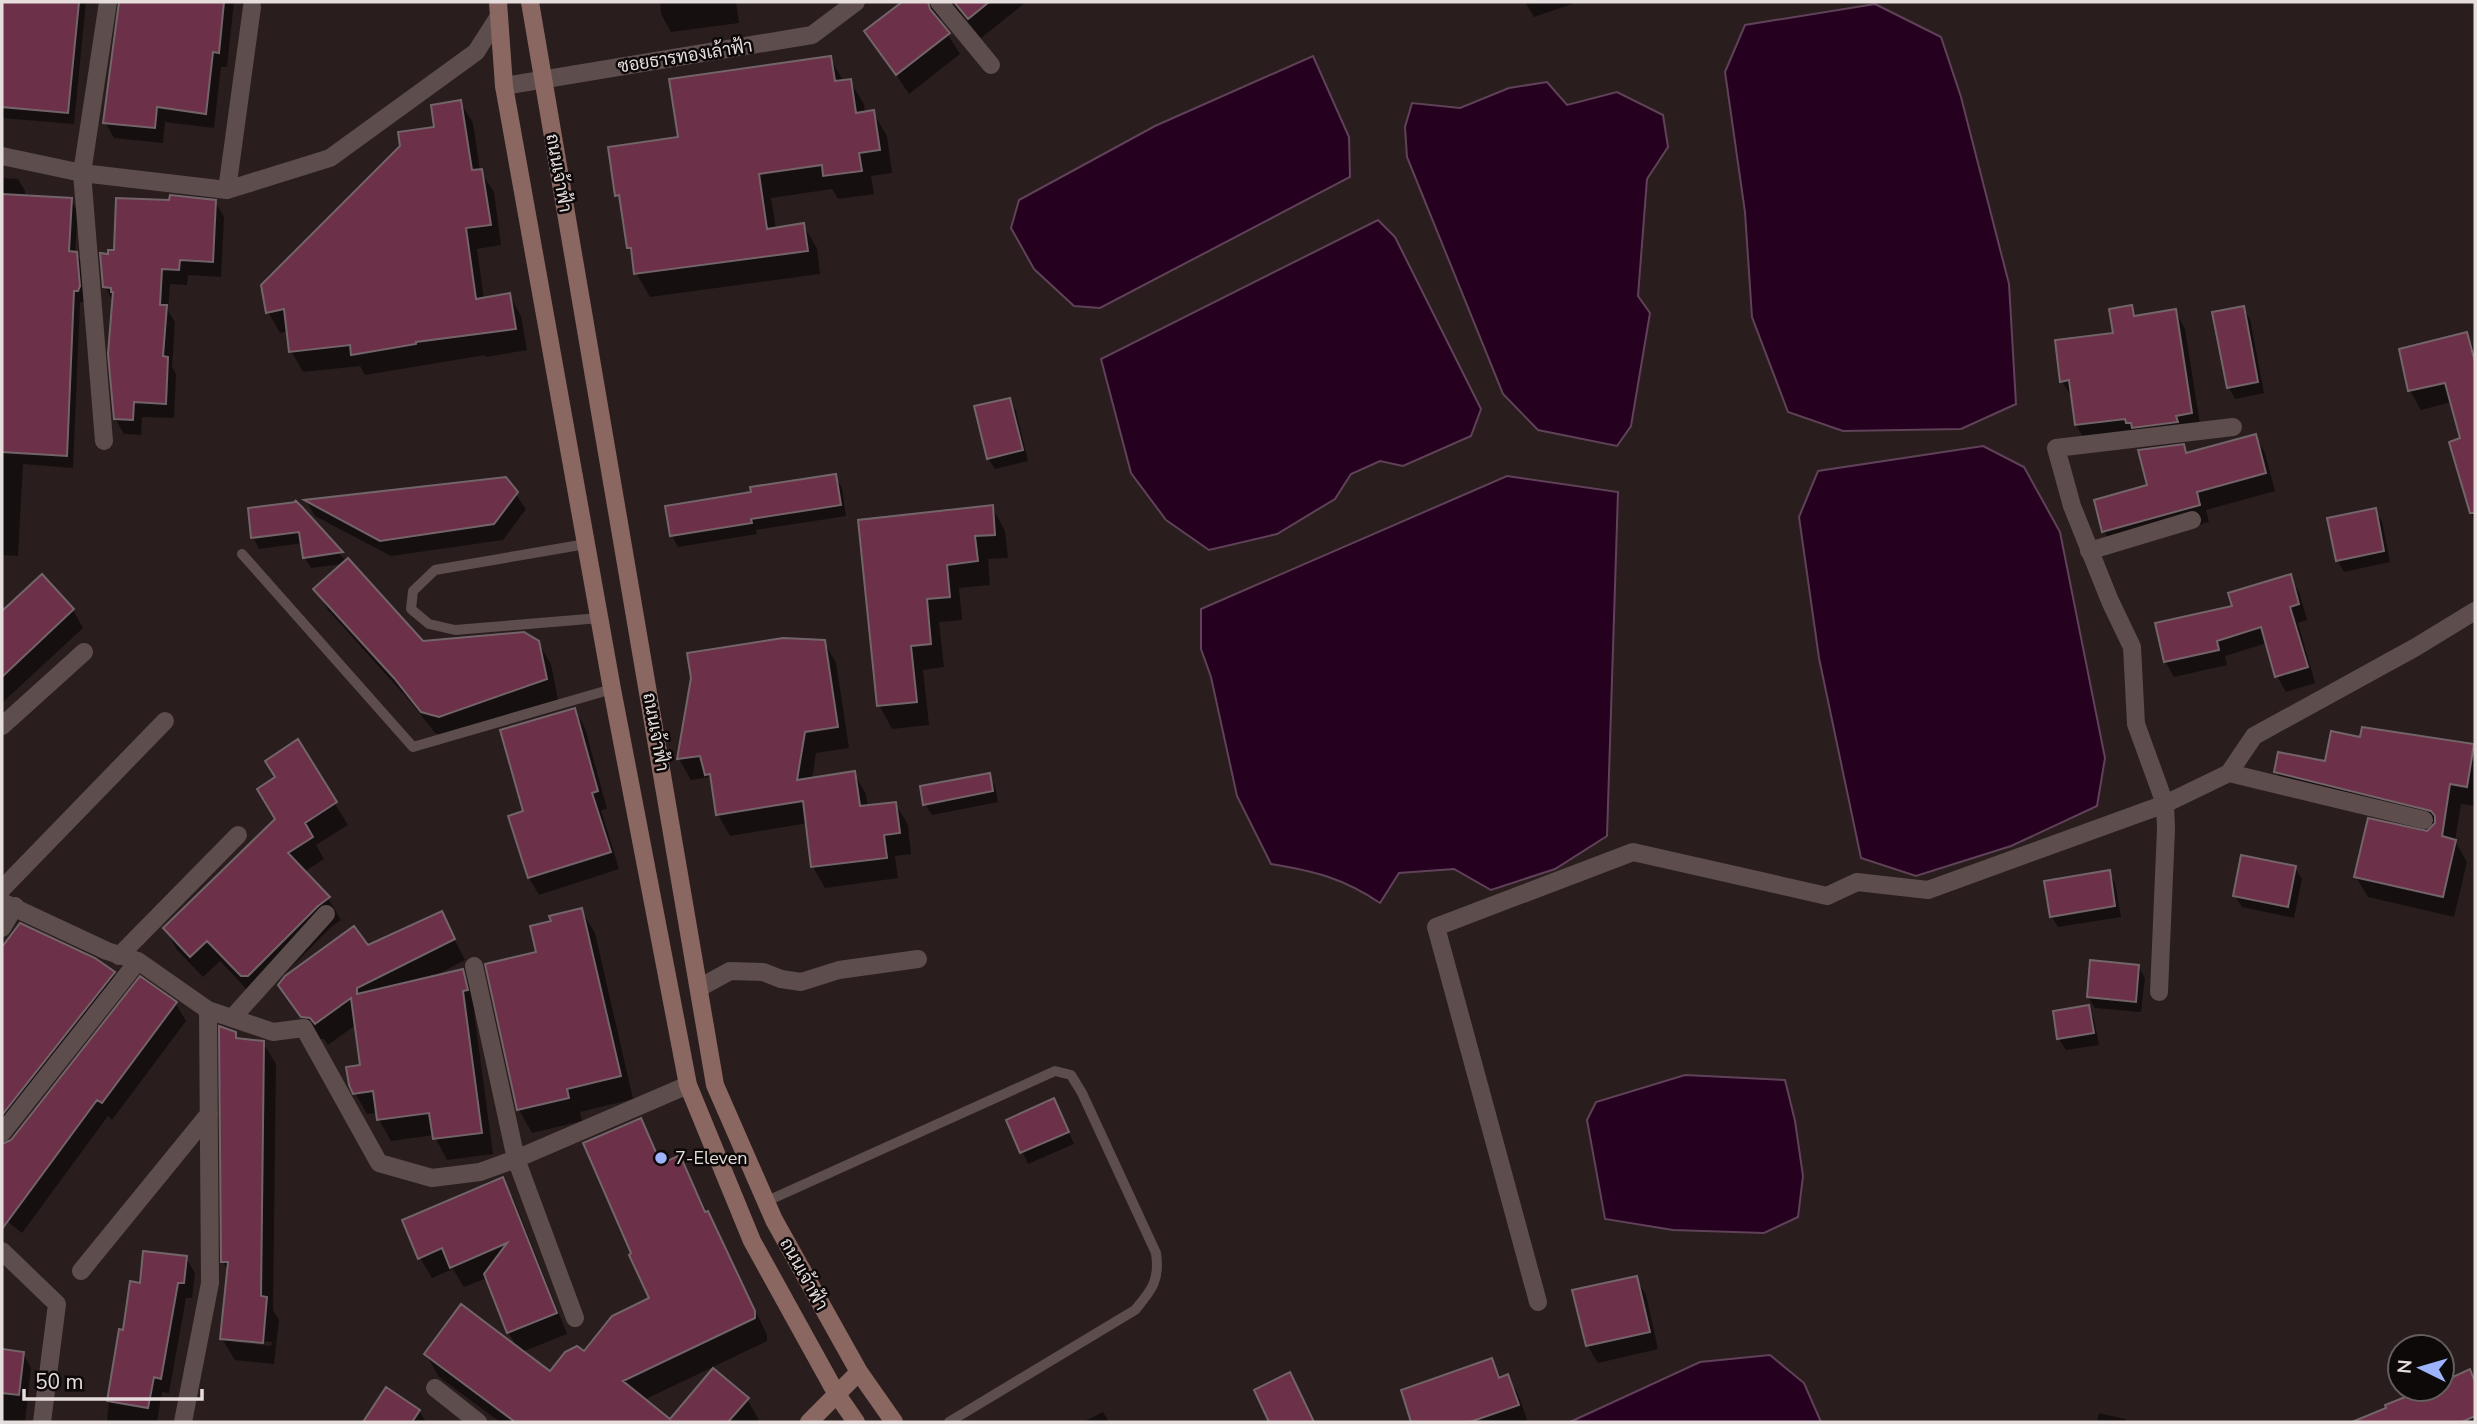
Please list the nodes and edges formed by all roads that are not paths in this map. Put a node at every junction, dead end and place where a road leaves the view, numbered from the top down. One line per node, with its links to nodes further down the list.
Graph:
1 (108, 2): 11 (street)
2 (530, 2): 8 (main road, ถนนเจ้าฟ้า)
3 (856, 2): 8 (street, ซอยธารทองเล้าฟ้า)
4 (939, 2): 7 (street)
5 (252, 7): 12 (street)
6 (498, 9): 9 (main road, ถนนเจ้าฟ้า); 12 (street)
7 (991, 65)
8 (543, 80): 9 (street, ซอยธารทองเล้าฟ้า); 37 (main road, ถนนเจ้าฟ้า)
9 (504, 86): 16 (main road, ถนนเจ้าฟ้า)
10 (2, 156): 11 (street)
11 (82, 173): 12 (street); 14 (street)
12 (227, 190)
13 (2233, 427): 17 (street)
14 (104, 441)
15 (2192, 520): 17 (street)
16 (586, 544): 20 (main road, ถนนเจ้าฟ้า); 20 (lane)
17 (2090, 551): 26 (street)
18 (242, 554): 22 (lane)
19 (2475, 611): 25 (street)
20 (600, 618): 22 (main road, ถนนเจ้าฟ้า)
21 (84, 652): 24 (street)
22 (612, 689): 41 (main road, ถนนเจ้าฟ้า)
23 (165, 721): 29 (street)
24 (2, 726)
25 (2229, 773): 26 (street); 27 (street)
26 (2165, 804): 38 (street); 48 (street)
27 (2424, 820)
28 (237, 835): 33 (street)
29 (2, 889)
30 (9, 904): 32 (street); 33 (street)
31 (326, 914): 40 (street)
32 (2, 928)
33 (119, 956): 35 (street)
34 (918, 959): 37 (street)
35 (138, 961): 39 (street); 43 (street)
36 (474, 966): 44 (street)
37 (699, 988): 45 (main road, ถนนเจ้าฟ้า)
38 (2159, 992)
39 (208, 1010): 40 (street); 42 (street)
40 (233, 1017): 44 (street)
41 (688, 1085): 44 (street); 52 (main road, ถนนเจ้าฟ้า)
42 (209, 1114): 47 (street); 54 (street)
43 (2, 1133)
44 (516, 1159): 49 (street)
45 (765, 1202): 50 (main road, ถนนเจ้าฟ้า); 59 (lane)
46 (2, 1251): 53 (street)
47 (80, 1271)
48 (1538, 1302)
49 (575, 1318)
50 (859, 1372): 52 (main road); 58 (main road, ถนนเจ้าฟ้า)
51 (435, 1388): 55 (street)
52 (836, 1393): 56 (main road); 57 (main road, ถนนเจ้าฟ้า)
53 (42, 1422)
54 (183, 1422)
55 (478, 1422)
56 (809, 1422)
57 (856, 1422)
58 (894, 1422)
59 (949, 1422)

